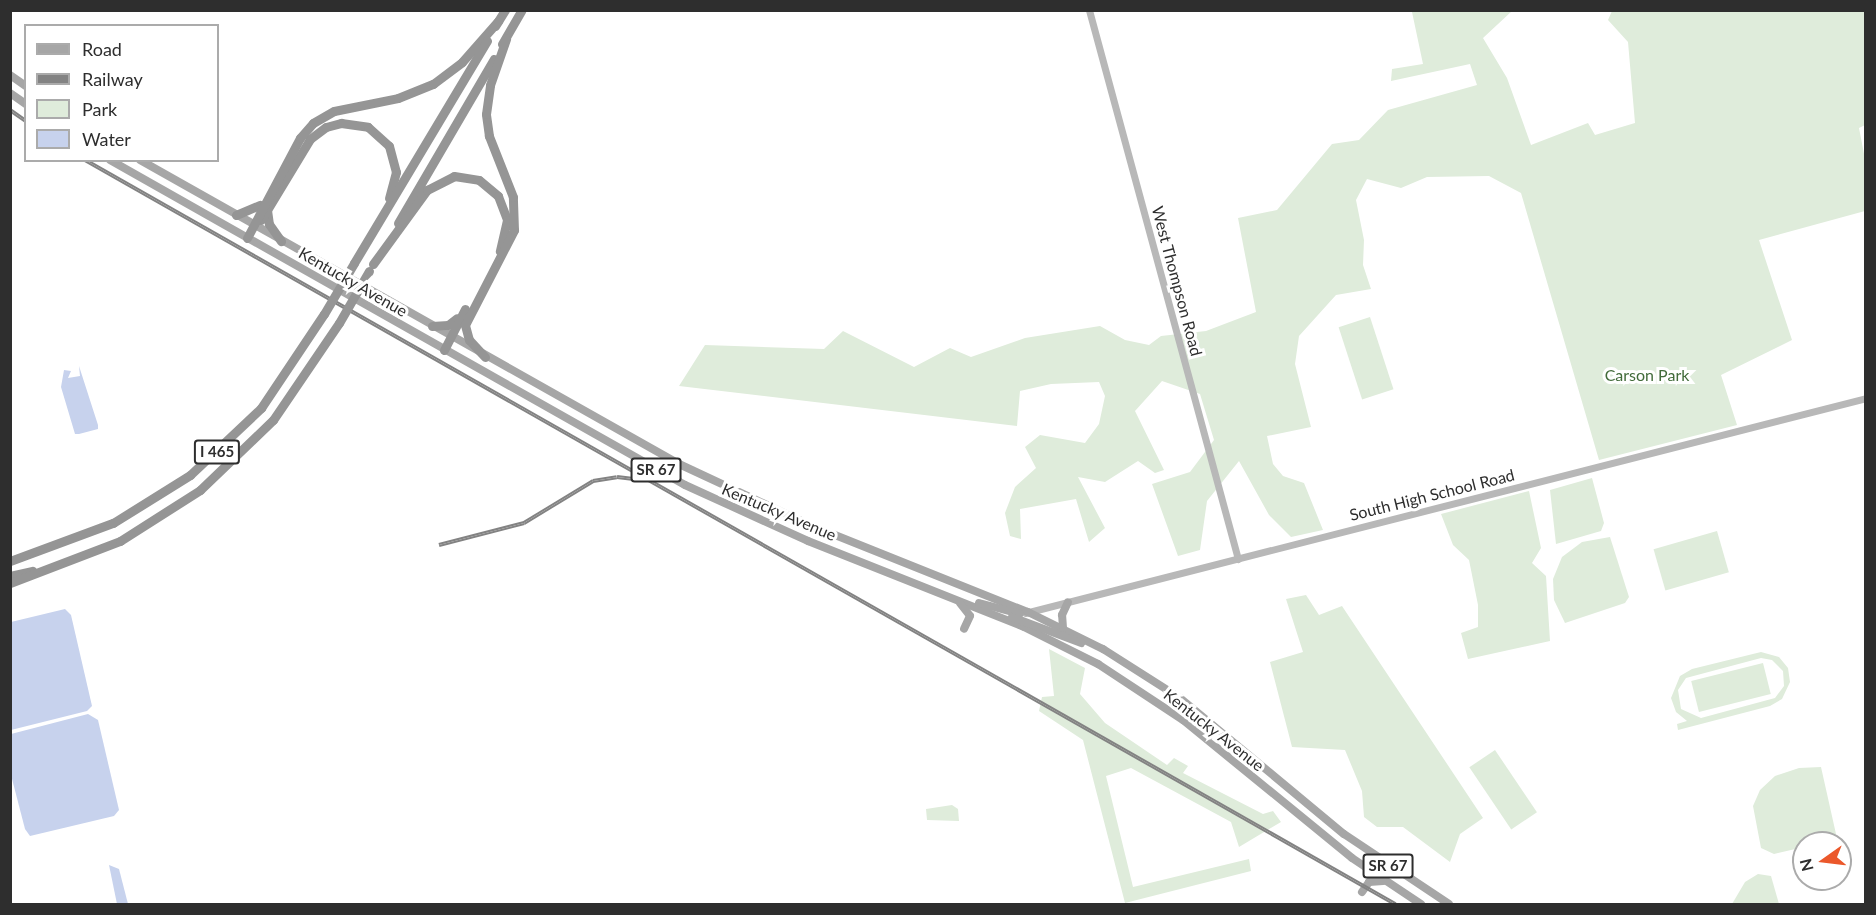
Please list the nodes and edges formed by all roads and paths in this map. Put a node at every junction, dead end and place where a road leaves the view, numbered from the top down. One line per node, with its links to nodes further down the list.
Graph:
1 (505, 10): 4 (highway, I 465)
2 (522, 10): 5 (highway, I 465)
3 (1089, 10): 28 (main road, West Thompson Road)
4 (498, 21): 12 (highway); 14 (highway, I 465)
5 (506, 39): 18 (highway, I 465); 20 (highway)
6 (10, 75): 7 (main road)
7 (24, 85)
8 (10, 93): 9 (main road)
9 (24, 104)
10 (114, 162): 16 (main road, Kentucky Avenue)
11 (143, 162): 13 (main road, Kentucky Avenue)
12 (266, 205): 13 (highway); 14 (highway); 15 (highway); 17 (highway)
13 (236, 215): 15 (main road, Kentucky Avenue)
14 (380, 220): 26 (highway, I 465, bridge)
15 (255, 225): 16 (highway); 17 (main road, Kentucky Avenue)
16 (247, 238): 23 (main road, Kentucky Avenue / SR 67)
17 (281, 241): 21 (main road, Kentucky Avenue)
18 (371, 268): 19 (highway); 30 (highway, I 465, bridge)
19 (467, 307): 21 (highway); 22 (highway)
20 (466, 320): 22 (highway); 24 (highway, SR 67)
21 (432, 326): 22 (main road, Kentucky Avenue)
22 (452, 338): 23 (highway); 24 (main road, Kentucky Avenue)
23 (444, 350): 33 (main road, Kentucky Avenue / SR 67)
24 (485, 357): 36 (main road, Kentucky Avenue / SR 67)
25 (1866, 398): 28 (main road, South High School Road)
26 (69, 542): 27 (highway); 29 (highway, I 465)
27 (10, 555)
28 (1238, 558): 35 (main road, South High School Road)
29 (10, 561)
30 (50, 568): 31 (highway, I 465); 32 (highway)
31 (10, 576)
32 (10, 583)
33 (938, 592): 34 (main road, Kentucky Avenue / SR 67); 36 (main road)
34 (954, 598): 37 (main road, Kentucky Avenue / SR 67); 39 (main road)
35 (1068, 602): 36 (main road, South High School Road); 38 (main road)
36 (1026, 613): 37 (main road, South High School Road); 38 (main road, Kentucky Avenue / SR 67)
37 (1009, 618): 40 (main road); 41 (main road, Kentucky Avenue / SR 67)
38 (1063, 628): 40 (main road, Kentucky Avenue / SR 67)
39 (964, 629)
40 (1115, 656): 44 (main road, Kentucky Avenue / SR 67)
41 (1383, 881): 42 (main road); 43 (main road, Kentucky Avenue / SR 67)
42 (1362, 892)
43 (1420, 904)
44 (1449, 904)

